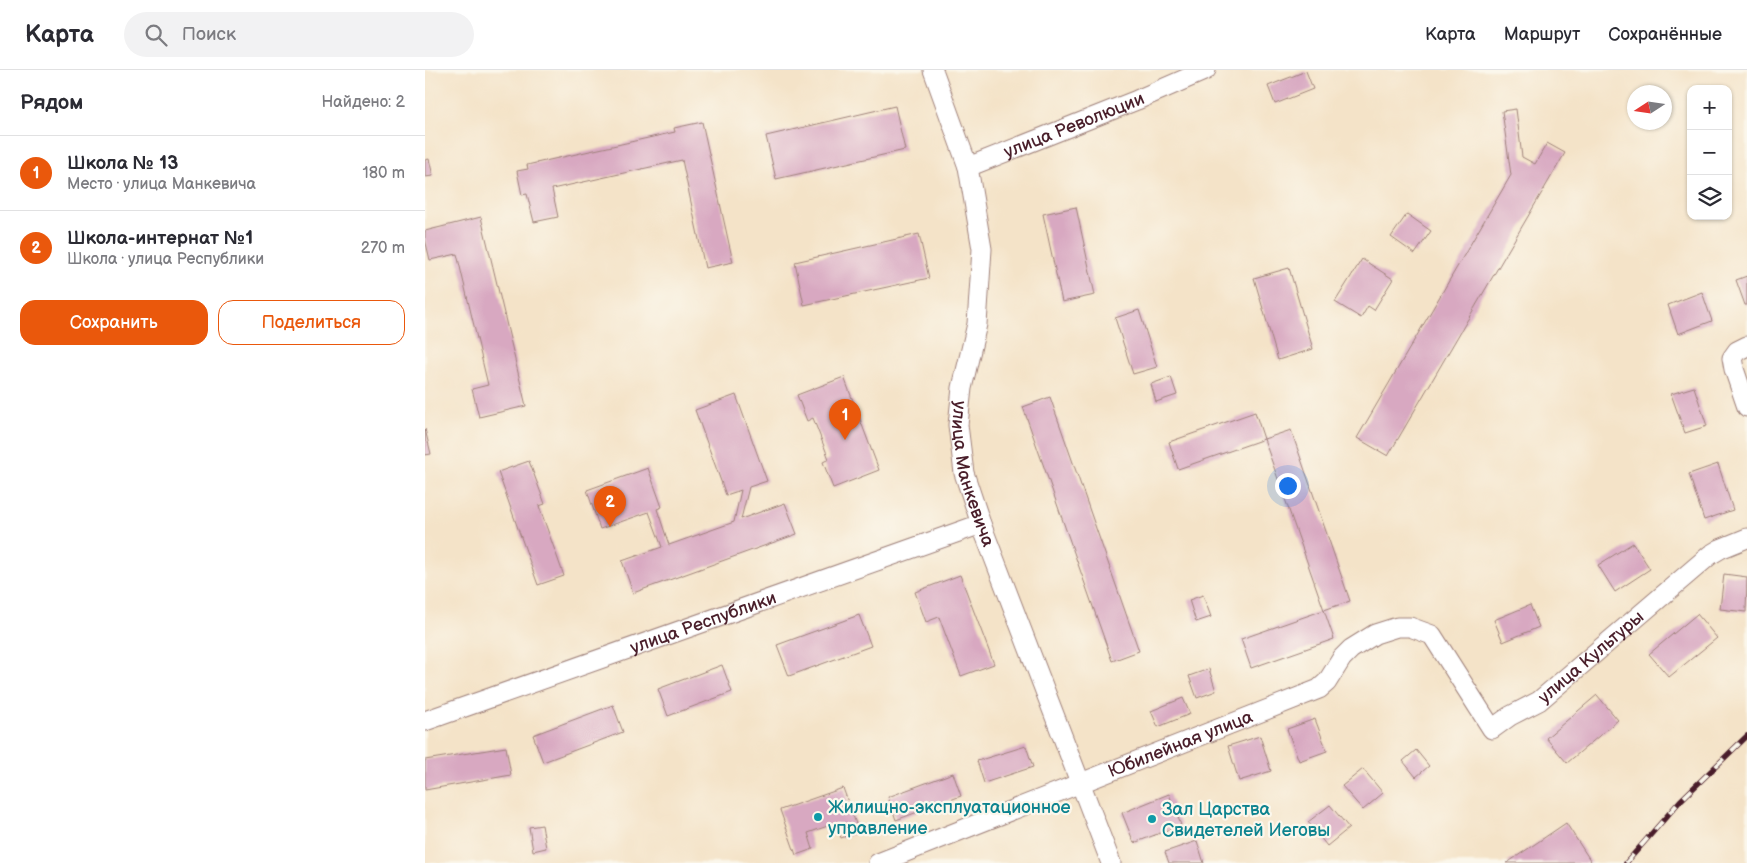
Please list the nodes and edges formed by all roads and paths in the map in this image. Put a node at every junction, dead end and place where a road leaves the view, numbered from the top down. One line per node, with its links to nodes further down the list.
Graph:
1 (933, 70): 3 (street, улица Манкевича)
2 (1206, 70): 3 (street, улица Революции)
3 (968, 167): 6 (street, улица Манкевича)
4 (1747, 346): 5 (street)
5 (1747, 406)
6 (981, 524): 9 (street, улица Республики); 10 (street, улица Манкевича)
7 (1747, 538): 8 (street, улица Культуры)
8 (1451, 665): 10 (street, Юбилейная улица)
9 (425, 721)
10 (1080, 783): 11 (street, Юбилейная улица); 12 (street, улица Манкевича)
11 (878, 863)
12 (1111, 863)

